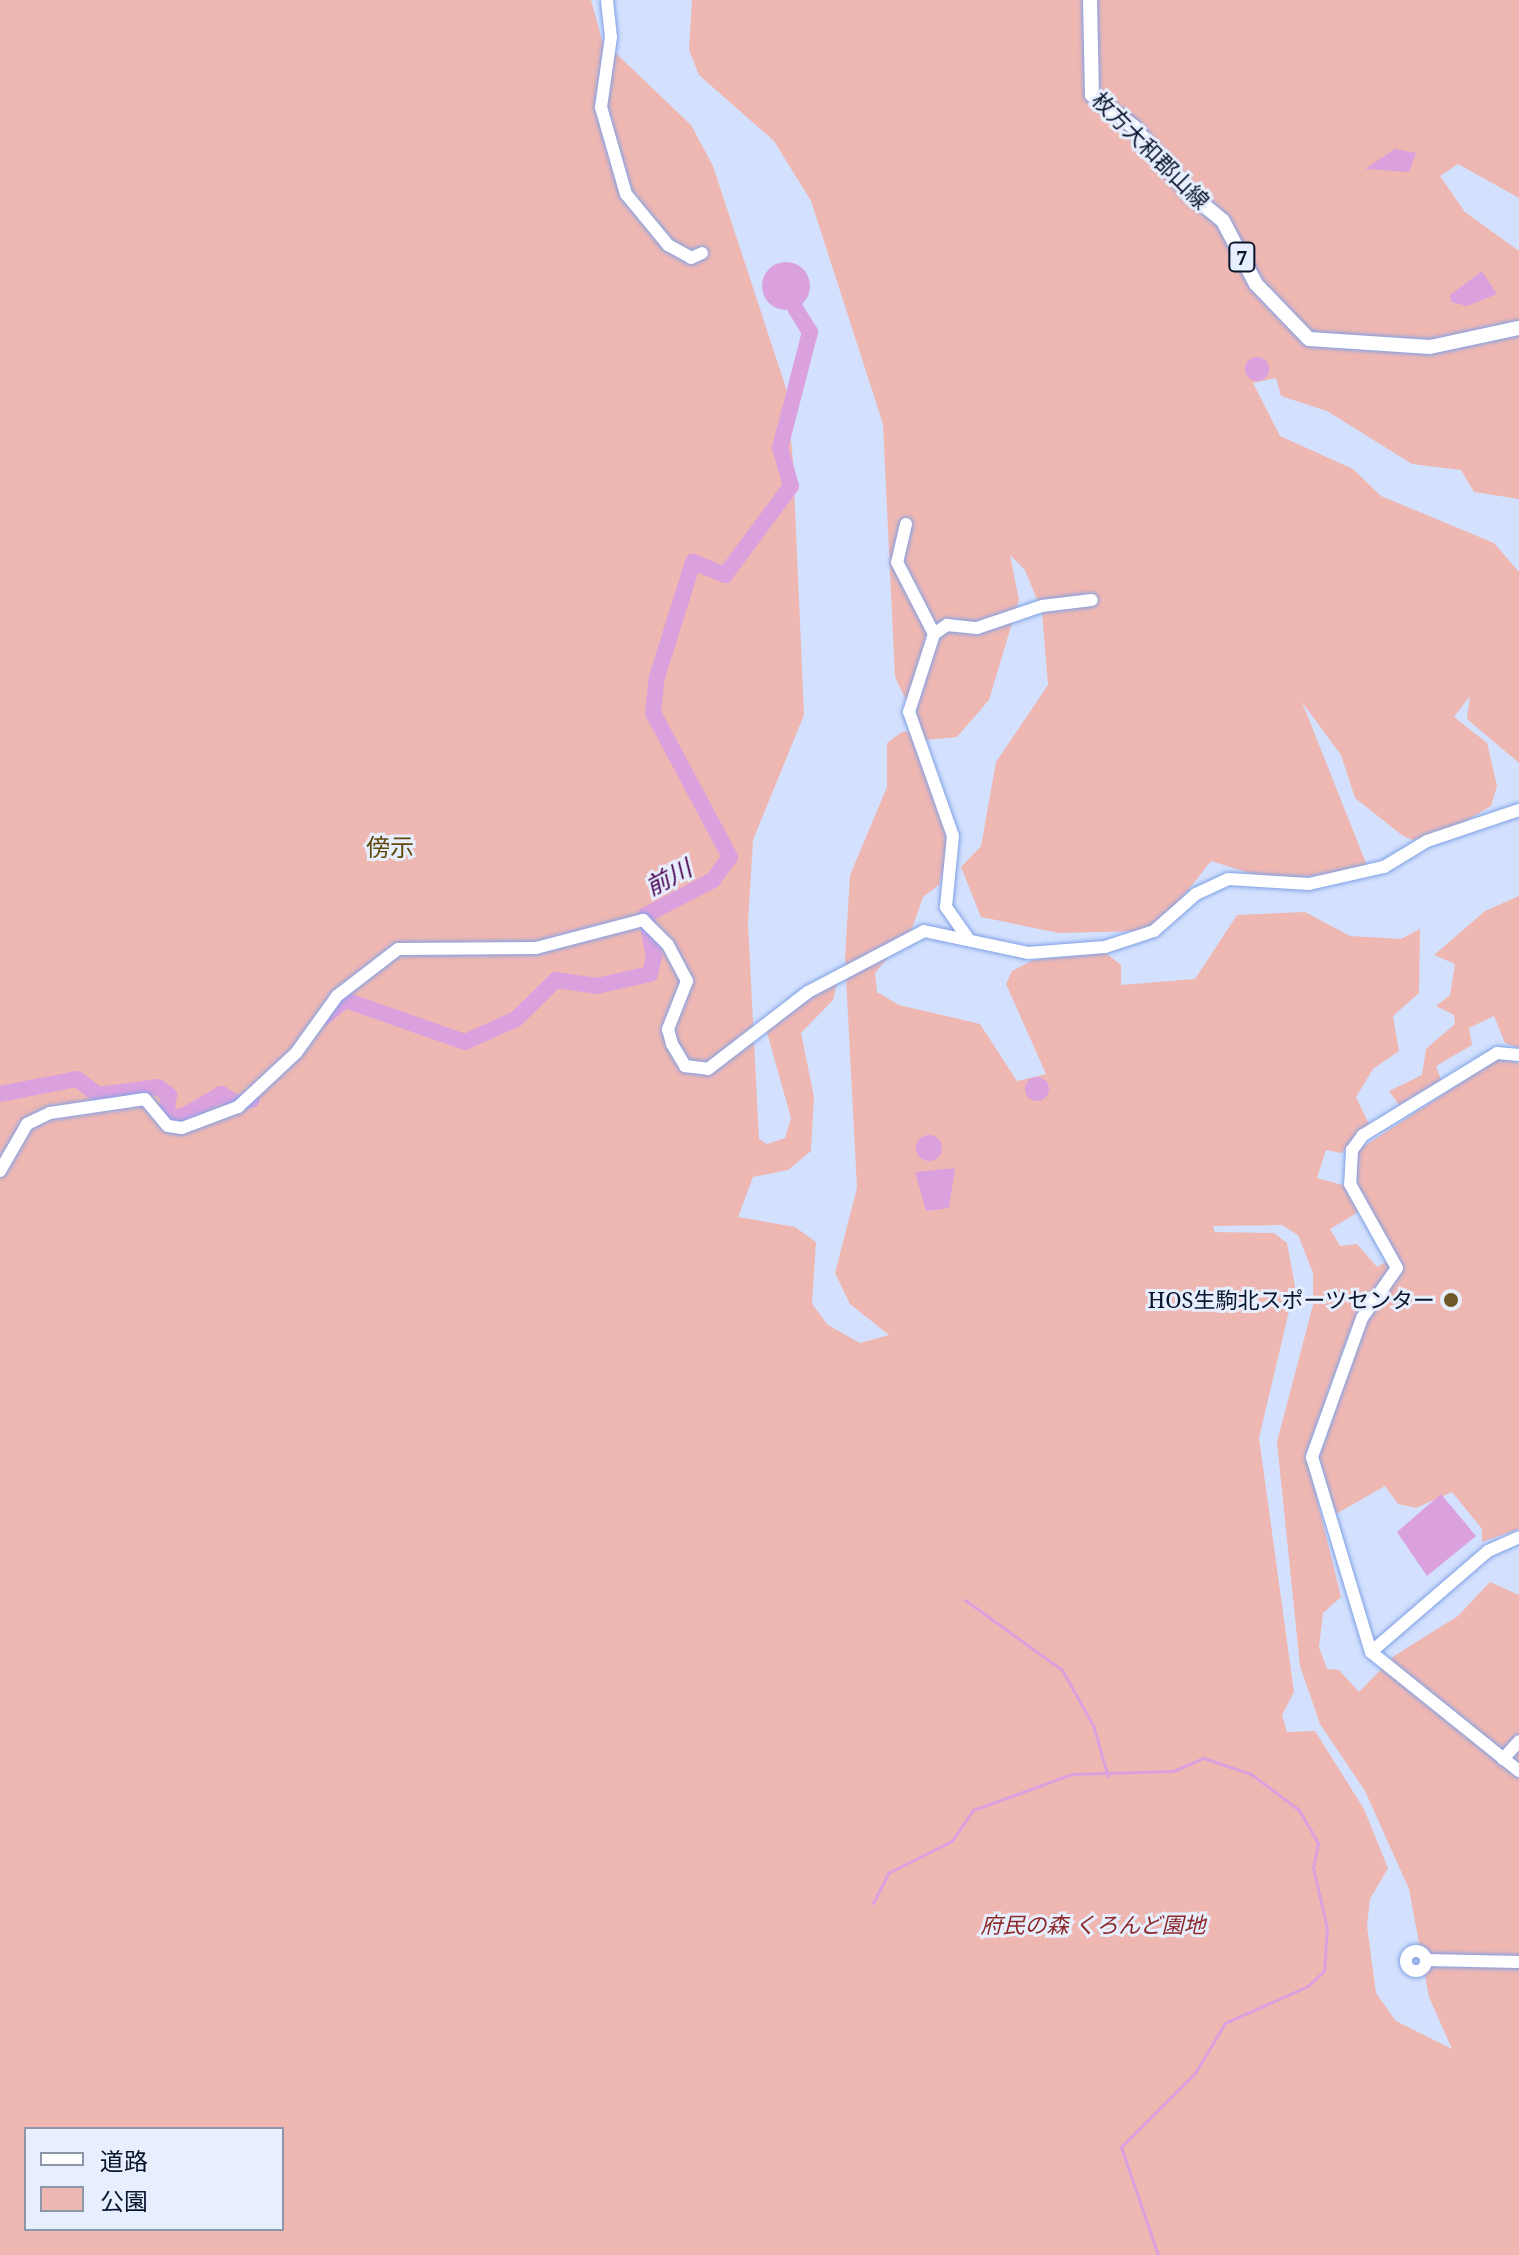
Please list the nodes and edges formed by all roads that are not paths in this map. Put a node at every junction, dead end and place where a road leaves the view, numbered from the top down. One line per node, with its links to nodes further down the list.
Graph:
1 (607, 0): 3 (street)
2 (1090, 0): 4 (main road, 枚方大和郡山線 / 7)
3 (702, 253)
4 (1519, 328)
5 (906, 524): 7 (street)
6 (1092, 600): 7 (street)
7 (934, 634): 9 (street)
8 (1519, 810): 9 (street)
9 (967, 937): 11 (street)
10 (1519, 1055): 13 (street)
11 (0, 1171)
12 (1519, 1537): 13 (street)
13 (1371, 1652): 15 (street)
14 (1519, 1741): 15 (street)
15 (1503, 1759): 16 (street)
16 (1519, 1771)
17 (1426, 1960): 18 (street)
18 (1519, 1962)

